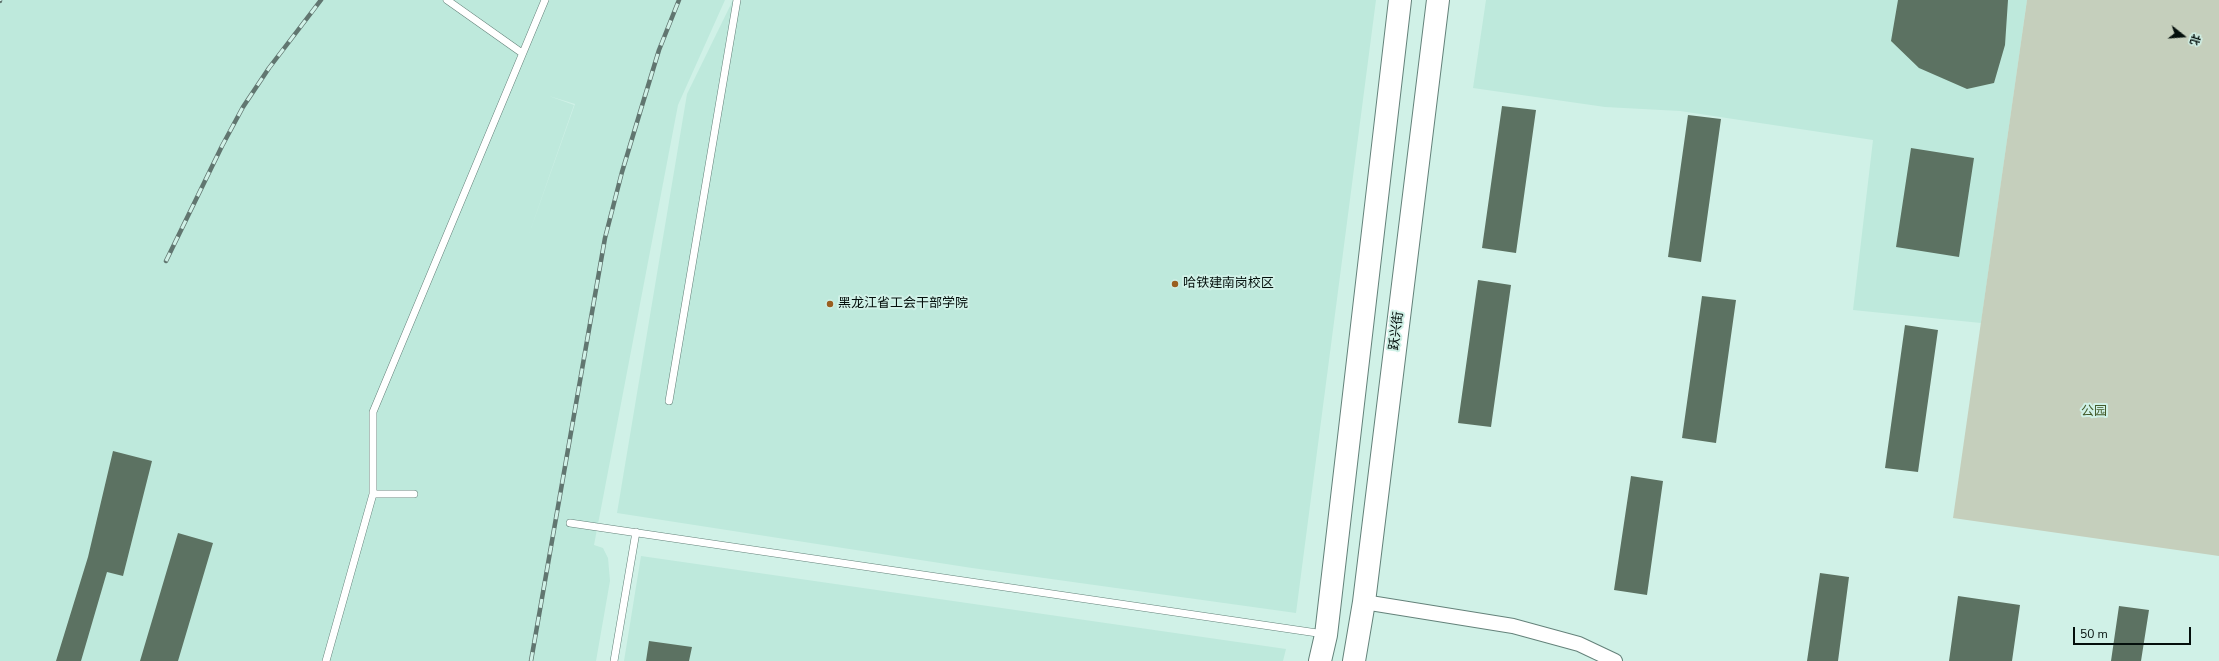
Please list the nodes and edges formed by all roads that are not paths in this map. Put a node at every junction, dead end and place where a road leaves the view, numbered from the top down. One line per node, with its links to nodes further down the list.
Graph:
1 (447, 0): 6 (lane)
2 (545, 0): 6 (lane)
3 (737, 0): 7 (lane)
4 (1400, 0): 13 (main road)
5 (1438, 0): 12 (main road, 跃兴街)
6 (522, 53): 8 (lane)
7 (669, 401)
8 (372, 494): 9 (lane); 14 (lane)
9 (414, 494)
10 (570, 523): 11 (lane)
11 (636, 532): 13 (lane); 15 (lane)
12 (1364, 602): 17 (main road, 跃兴街); 18 (street)
13 (1326, 635): 16 (main road)
14 (326, 661)
15 (614, 661)
16 (1320, 661)
17 (1354, 661)
18 (1615, 661)

